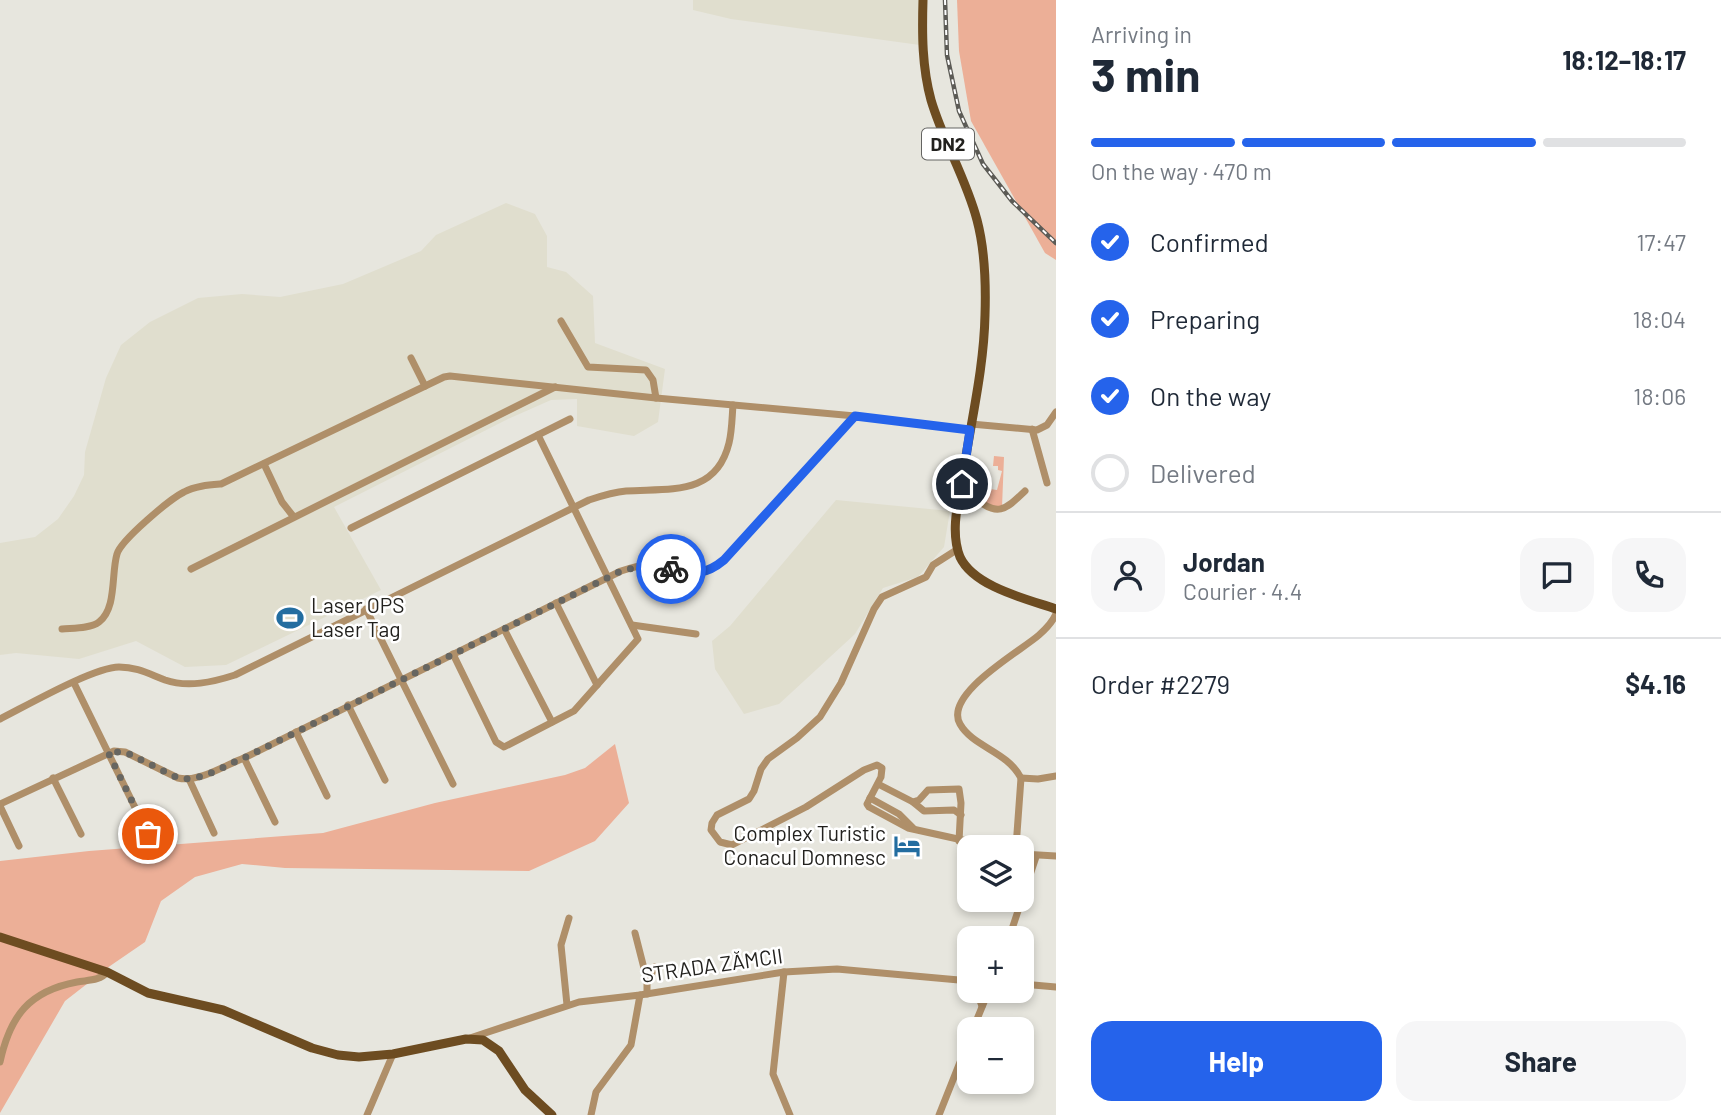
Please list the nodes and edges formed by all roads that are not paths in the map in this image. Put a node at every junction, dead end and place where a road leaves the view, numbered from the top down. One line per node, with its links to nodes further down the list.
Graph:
1 (923, 0): 11 (main road, DN2)
2 (561, 321): 6 (street)
3 (411, 358): 4 (street)
4 (425, 386): 5 (street); 14 (street)
5 (556, 387): 6 (street); 19 (street)
6 (656, 398): 7 (street)
7 (733, 405): 9 (street); 18 (street)
8 (1056, 412): 12 (street)
9 (855, 416): 11 (street); 23 (street)
10 (570, 419): 13 (street)
11 (971, 427): 12 (street); 17 (main road, DN2)
12 (1032, 429): 15 (street)
13 (538, 435): 18 (street); 20 (street)
14 (264, 464): 19 (street); 29 (street)
15 (1047, 483)
16 (1025, 491): 17 (street)
17 (958, 506): 21 (main road, DN2)
18 (573, 508): 23 (street); 25 (street)
19 (293, 516): 22 (street)
20 (351, 528)
21 (957, 550): 26 (main road); 47 (street)
22 (191, 569)
23 (607, 578): 24 (street); 28 (street)
24 (556, 603): 30 (street); 35 (street)
25 (366, 609): 33 (street); 34 (street)
26 (1056, 609)
27 (1056, 614): 44 (street)
28 (632, 625): 31 (street); 35 (street)
29 (62, 629)
30 (504, 629): 32 (street); 38 (street)
31 (695, 634)
32 (453, 654): 33 (street); 38 (street)
33 (401, 679): 36 (street); 48 (street)
34 (74, 682): 37 (street); 40 (street)
35 (597, 685): 38 (street)
36 (348, 705): 39 (street); 46 (street)
37 (0, 719)
38 (552, 722)
39 (296, 732): 41 (street); 49 (street)
40 (108, 752): 43 (street); 45 (street); 56 (street)
41 (244, 758): 45 (street); 53 (street)
42 (1056, 776): 44 (street)
43 (53, 778): 51 (street); 55 (street)
44 (1021, 778): 58 (street)
45 (189, 779): 54 (street)
46 (385, 780)
47 (878, 784): 50 (street); 59 (street)
48 (453, 785)
49 (327, 796)
50 (913, 802): 52 (street); 52 (street)
51 (0, 805): 60 (street)
52 (961, 815): 57 (street)
53 (275, 822)
54 (214, 833)
55 (81, 834)
56 (148, 834)
57 (959, 835)
58 (1017, 835)
59 (957, 840)
60 (19, 846)
61 (1056, 856): 62 (street)
62 (1036, 857): 64 (street)
63 (569, 918): 75 (street)
64 (1013, 926)
65 (635, 933): 71 (street)
66 (0, 937): 68 (main road, STRADA ZĂMCII)
67 (655, 967): 71 (street)
68 (107, 972): 76 (street); 81 (main road, STRADA ZĂMCII)
69 (784, 972): 70 (street, STRADA ZĂMCII); 74 (street, STRADA ZĂMCII); 87 (street)
70 (957, 981)
71 (647, 983): 74 (street)
72 (1034, 985): 73 (street)
73 (1056, 987)
74 (644, 995): 75 (street, STRADA ZĂMCII); 86 (street)
75 (567, 1005): 77 (street, STRADA ZĂMCII)
76 (11, 1025): 78 (street); 82 (street)
77 (493, 1030): 79 (street, STRADA ZĂMCII); 80 (street)
78 (0, 1032)
79 (466, 1039): 80 (main road); 81 (main road, STRADA ZĂMCII)
80 (499, 1051): 85 (main road)
81 (393, 1054): 84 (street)
82 (0, 1062)
83 (957, 1070): 88 (street)
84 (367, 1115)
85 (552, 1115)
86 (591, 1115)
87 (790, 1115)
88 (939, 1115)

